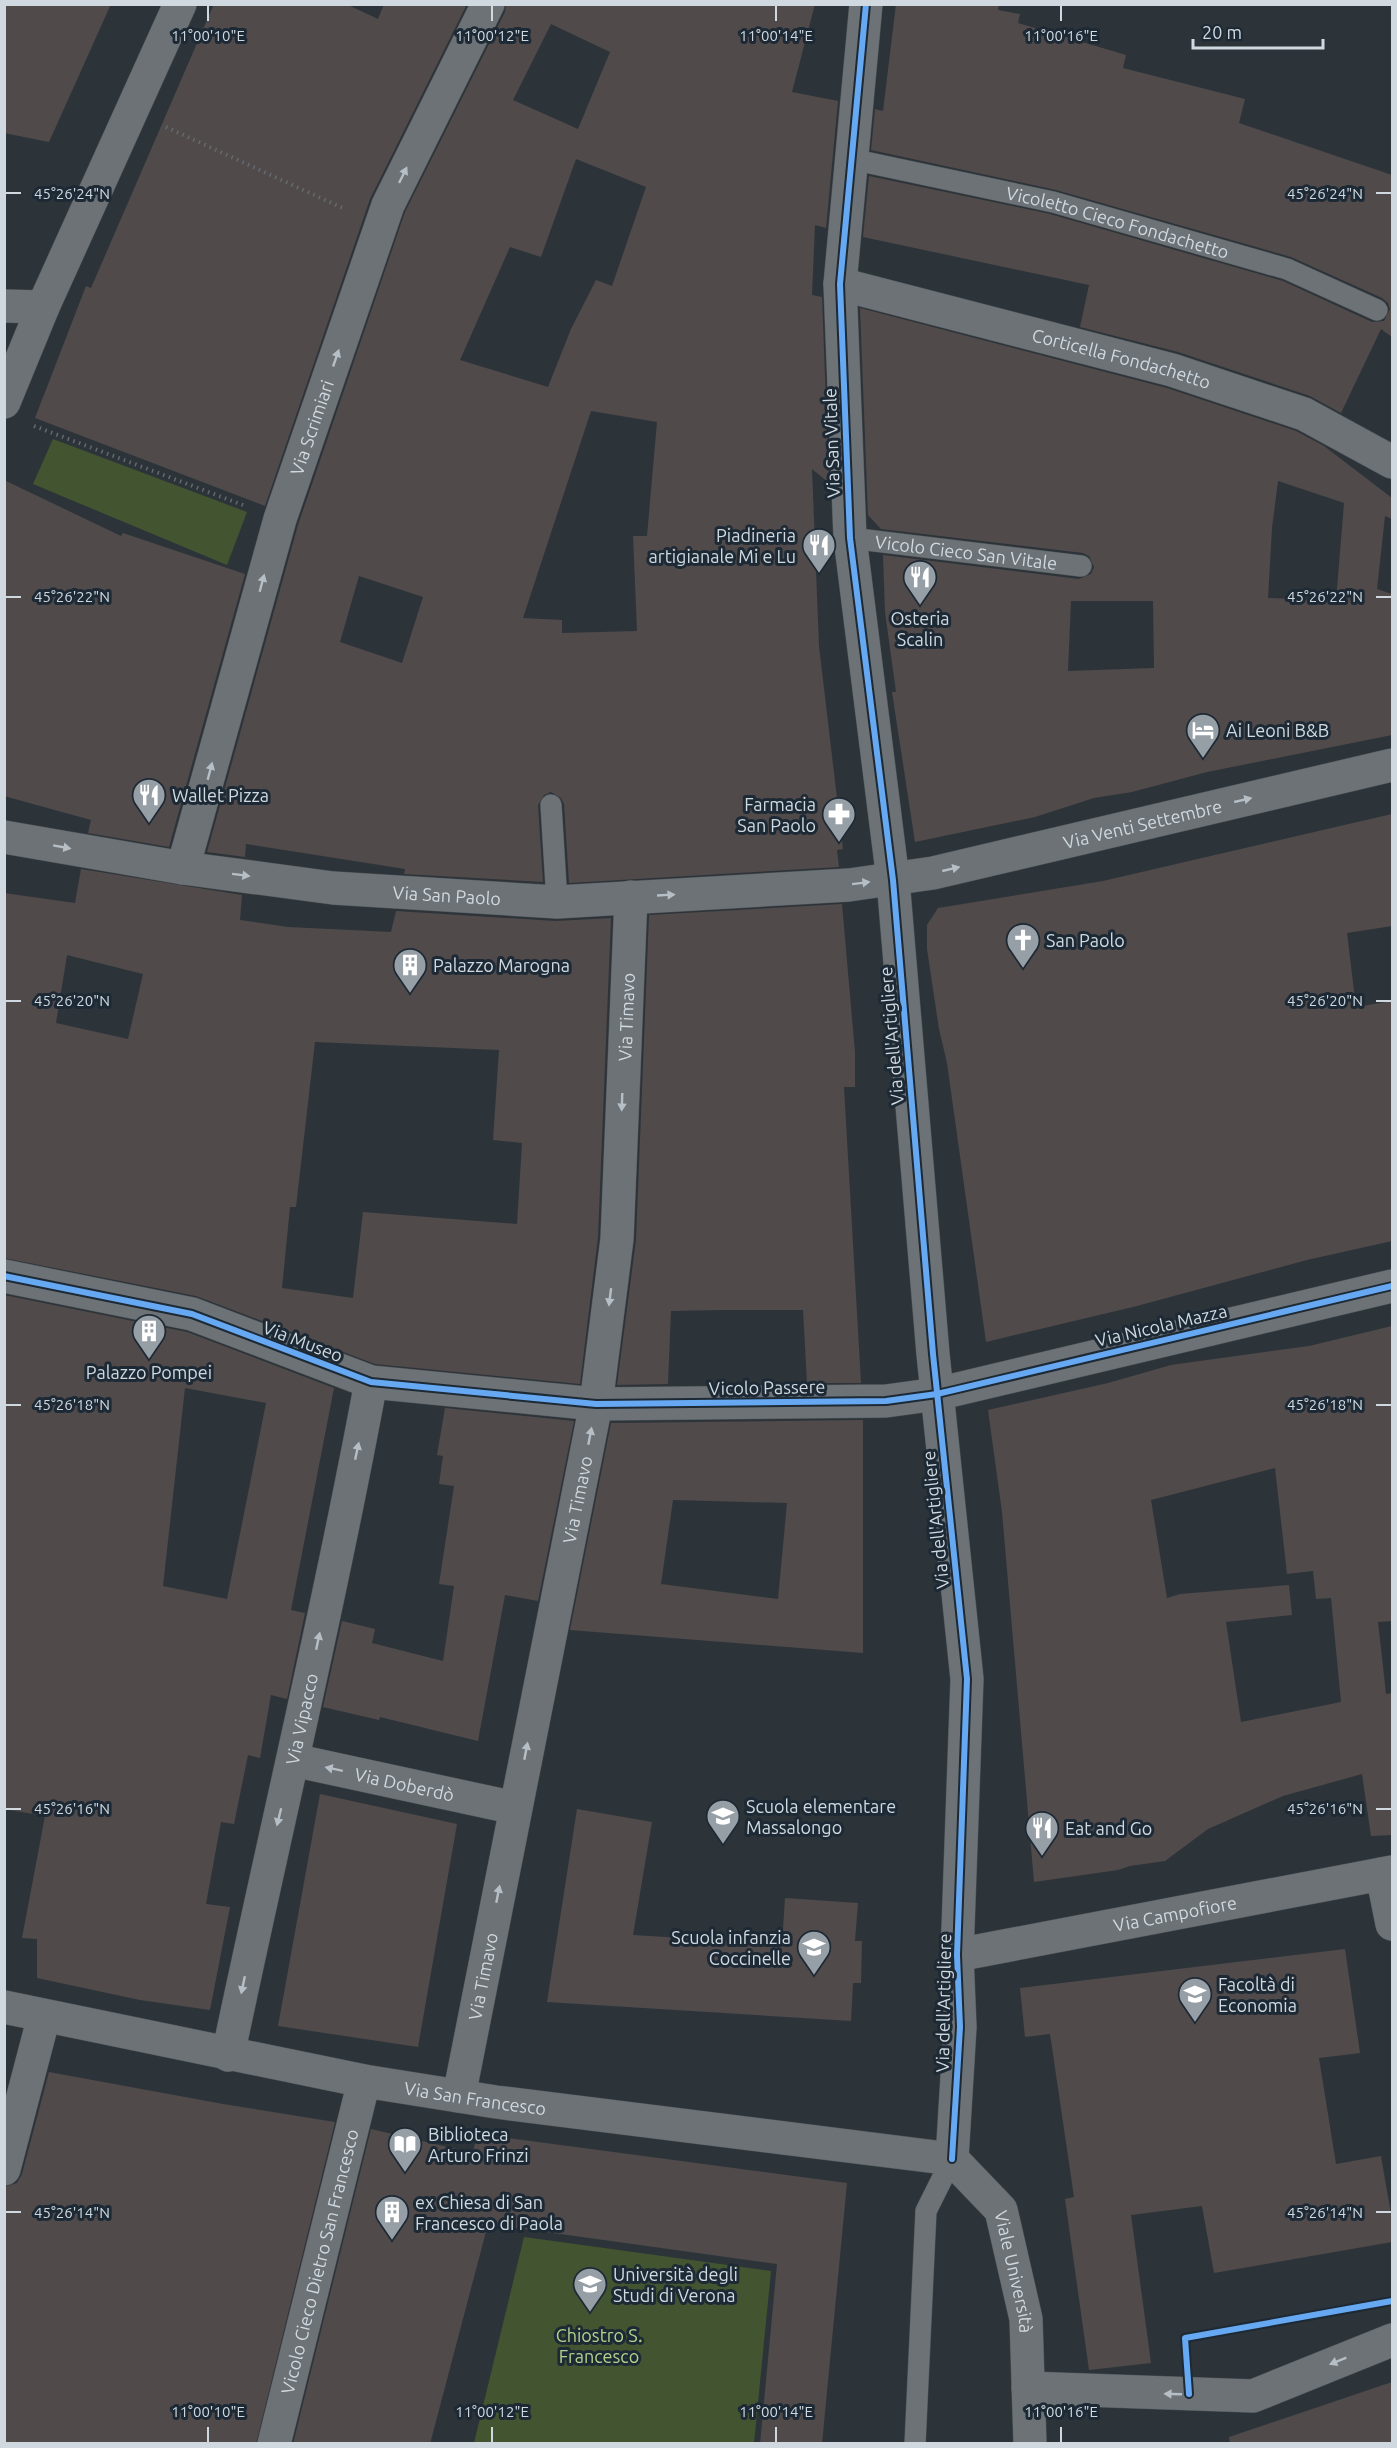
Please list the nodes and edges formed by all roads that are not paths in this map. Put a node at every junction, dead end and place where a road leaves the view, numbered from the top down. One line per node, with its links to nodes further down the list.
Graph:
1 (180, 4): 7 (street)
2 (488, 4): 16 (street, Via Scrimiari, one-way to 2)
3 (866, 4): 4 (street, Via San Vitale)
4 (851, 159): 5 (street, Via San Vitale); 8 (lane, Vicoletto Cieco Fondachetto)
5 (840, 284): 10 (street, Corticella Fondachetto); 11 (street, Via San Vitale)
6 (4, 306): 7 (street)
7 (43, 308): 9 (street)
8 (1377, 310)
9 (16, 413)
10 (1392, 462)
11 (850, 538): 12 (lane, Vicolo Cieco San Vitale); 17 (street, Via San Vitale)
12 (1082, 566)
13 (1392, 765): 17 (street, Via Venti Settembre, one-way to 13)
14 (551, 805): 19 (lane)
15 (4, 837): 16 (street, Via San Paolo, one-way to 16)
16 (183, 868): 19 (street, Via San Paolo, one-way to 19)
17 (893, 879): 18 (street, Via San Paolo, one-way to 17); 23 (street, Via dell'Artigliere)
18 (631, 897): 19 (street, Via San Paolo); 24 (street, Via Timavo, one-way to 24)
19 (558, 902)
20 (4, 1276): 22 (street, Via Museo)
21 (1392, 1286): 23 (street, Via Nicola Mazza)
22 (371, 1383): 24 (street, Via Museo); 25 (street, Via Vipacco, one-way to 22)
23 (937, 1394): 24 (street, Vicolo Passere); 29 (street, Via dell'Artigliere)
24 (596, 1404): 26 (street, Via Timavo, one-way to 24)
25 (293, 1760): 26 (street, Via Doberdò, one-way to 25); 32 (street, Via Vipacco, one-way to 32)
26 (514, 1808): 34 (street, Via Timavo, one-way to 26)
27 (1387, 1873): 28 (street); 29 (street, Via Campofiore)
28 (1392, 1924)
29 (957, 1955): 35 (street, Via dell'Artigliere)
30 (4, 2007): 31 (street, Via San Francesco)
31 (44, 2016): 32 (street, Via San Francesco); 36 (street)
32 (228, 2055): 33 (street, Via San Francesco)
33 (364, 2081): 34 (street, Via San Francesco); 39 (street, Vicolo Cieco Dietro San Francesco)
34 (459, 2096): 35 (street, Via San Francesco)
35 (952, 2159): 38 (street, Viale Università); 40 (lane)
36 (4, 2169)
37 (1392, 2340): 38 (street, one-way to 38)
38 (1028, 2388): 41 (street, Viale Università)
39 (274, 2444)
40 (915, 2444)
41 (1030, 2444)

